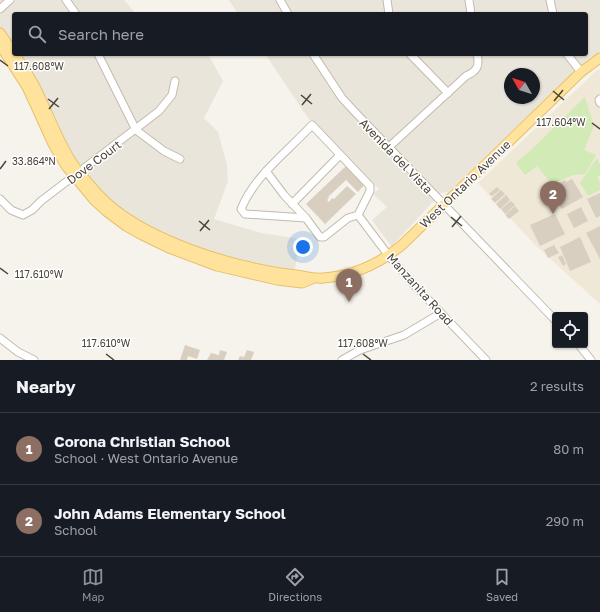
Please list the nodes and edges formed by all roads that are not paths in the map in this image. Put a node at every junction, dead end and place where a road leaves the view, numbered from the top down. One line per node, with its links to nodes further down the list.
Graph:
1 (10, 0): 7 (street)
2 (66, 0): 8 (street)
3 (280, 0): 9 (street)
4 (387, 0): 10 (street)
5 (469, 0): 11 (street)
6 (550, 0): 12 (street)
7 (0, 9)
8 (75, 12)
9 (287, 12)
10 (389, 12)
11 (471, 12)
12 (553, 12)
13 (0, 33): 15 (main road, West Ontario Avenue)
14 (0, 45): 33 (main road, West Ontario Avenue)
15 (12, 51)
16 (15, 56): 33 (main road, West Ontario Avenue)
17 (99, 56): 28 (street)
18 (314, 56): 29 (street, Avenida del Vista)
19 (412, 56): 25 (street)
20 (478, 56): 25 (street)
21 (569, 56): 23 (street)
22 (600, 58): 23 (main road, West Ontario Avenue)
23 (581, 72): 36 (main road, West Ontario Avenue)
24 (175, 81): 28 (street, Dove Court)
25 (448, 93): 29 (street)
26 (600, 98): 27 (street)
27 (600, 103)
28 (136, 130): 31 (street); 33 (street, Dove Court)
29 (388, 147): 36 (street, Avenida del Vista)
30 (340, 155): 32 (street); 35 (street); 37 (street)
31 (180, 159)
32 (266, 171): 35 (street); 38 (street)
33 (77, 174): 34 (street, Dove Court); 39 (main road, West Ontario Avenue)
34 (0, 199)
35 (292, 204): 38 (street)
36 (444, 205): 39 (main road, West Ontario Avenue); 41 (street, Avenida del Vista)
37 (358, 215): 38 (street); 39 (street, Manzanita Road)
38 (306, 218)
39 (389, 256): 40 (street, Manzanita Road)
40 (441, 313): 45 (street); 46 (street, Manzanita Road)
41 (552, 317)
42 (0, 338): 44 (street)
43 (581, 348): 47 (street)
44 (34, 360)
45 (342, 360)
46 (486, 360)
47 (591, 360)

